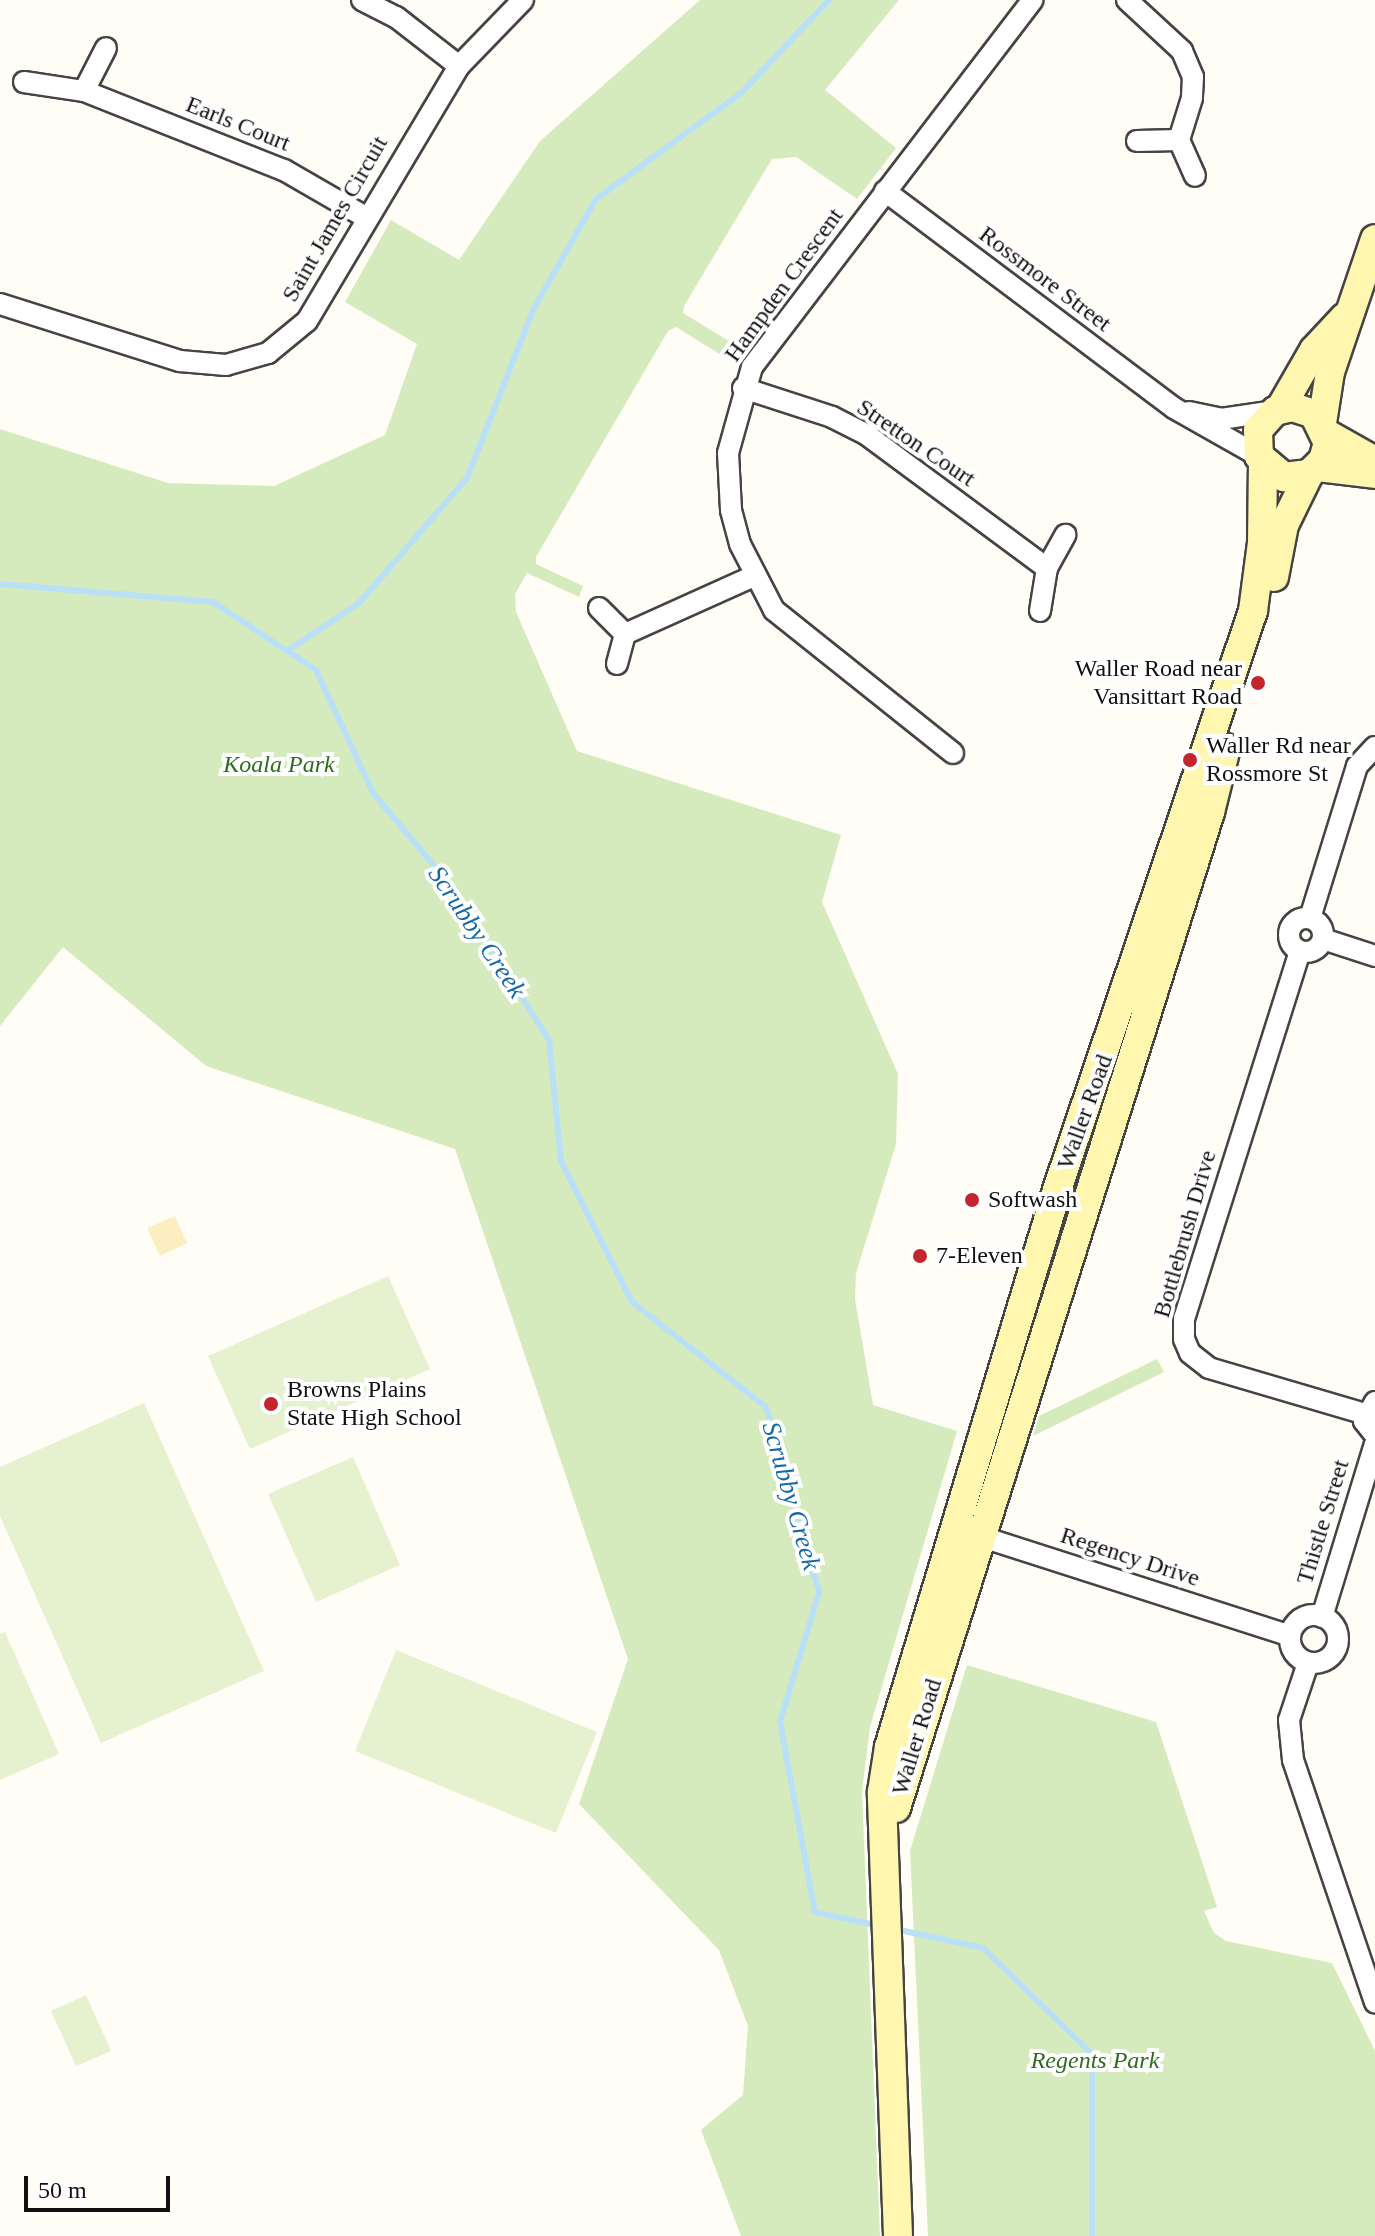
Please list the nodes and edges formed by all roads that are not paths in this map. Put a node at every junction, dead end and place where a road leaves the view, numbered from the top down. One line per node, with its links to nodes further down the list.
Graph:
1 (362, 0): 6 (street)
2 (523, 0): 6 (street, Saint James Circuit)
3 (1033, 0): 12 (street, Hampden Crescent)
4 (1127, 0): 9 (street)
5 (106, 48): 8 (street)
6 (459, 66): 13 (street, Saint James Circuit)
7 (24, 82): 8 (street, Earls Court)
8 (84, 91): 13 (street, Earls Court)
9 (1179, 140): 10 (street); 11 (street)
10 (1137, 141)
11 (1195, 176)
12 (885, 191): 17 (street, Hampden Crescent); 18 (street, Rossmore Street)
13 (367, 218): 15 (street, Saint James Circuit)
14 (1375, 239): 16 (street, Waller Road)
15 (0, 304)
16 (1353, 307): 19 (street, Waller Road); 20 (street, Waller Road)
17 (743, 388): 26 (street, Stretton Court); 27 (street, Hampden Crescent)
18 (1174, 408): 19 (street, Rossmore Street); 21 (street, Rossmore Street)
19 (1278, 410): 20 (street); 21 (street, Waller Road)
20 (1324, 428): 22 (street); 23 (street, Waller Road)
21 (1261, 459): 23 (street); 38 (street, Waller Road)
22 (1375, 461)
23 (1314, 471): 24 (street); 38 (street, Waller Road)
24 (1375, 474)
25 (1065, 535): 26 (street)
26 (1047, 568): 29 (street)
27 (754, 576): 30 (street); 33 (street, Hampden Crescent)
28 (599, 608): 30 (street)
29 (1040, 611)
30 (625, 634): 31 (street)
31 (617, 664)
32 (1375, 747): 34 (street)
33 (953, 753)
34 (1310, 918): 35 (street); 36 (street)
35 (1323, 939): 36 (street); 37 (street)
36 (1300, 951): 41 (street, Bottlebrush Drive)
37 (1375, 956)
38 (1128, 1029): 39 (street, Waller Road); 40 (street, Waller Road)
39 (1030, 1279): 40 (street); 44 (street, Waller Road)
40 (1058, 1288): 44 (street, Waller Road)
41 (1370, 1408): 42 (street)
42 (1375, 1435)
43 (1375, 1444): 45 (street, Thistle Street)
44 (967, 1532): 46 (street, Regency Drive); 50 (street, Waller Road)
45 (1322, 1617): 46 (street); 47 (street)
46 (1290, 1636): 47 (street)
47 (1308, 1663): 48 (street)
48 (1368, 1955): 49 (street)
49 (1375, 2002)
50 (898, 2236)

